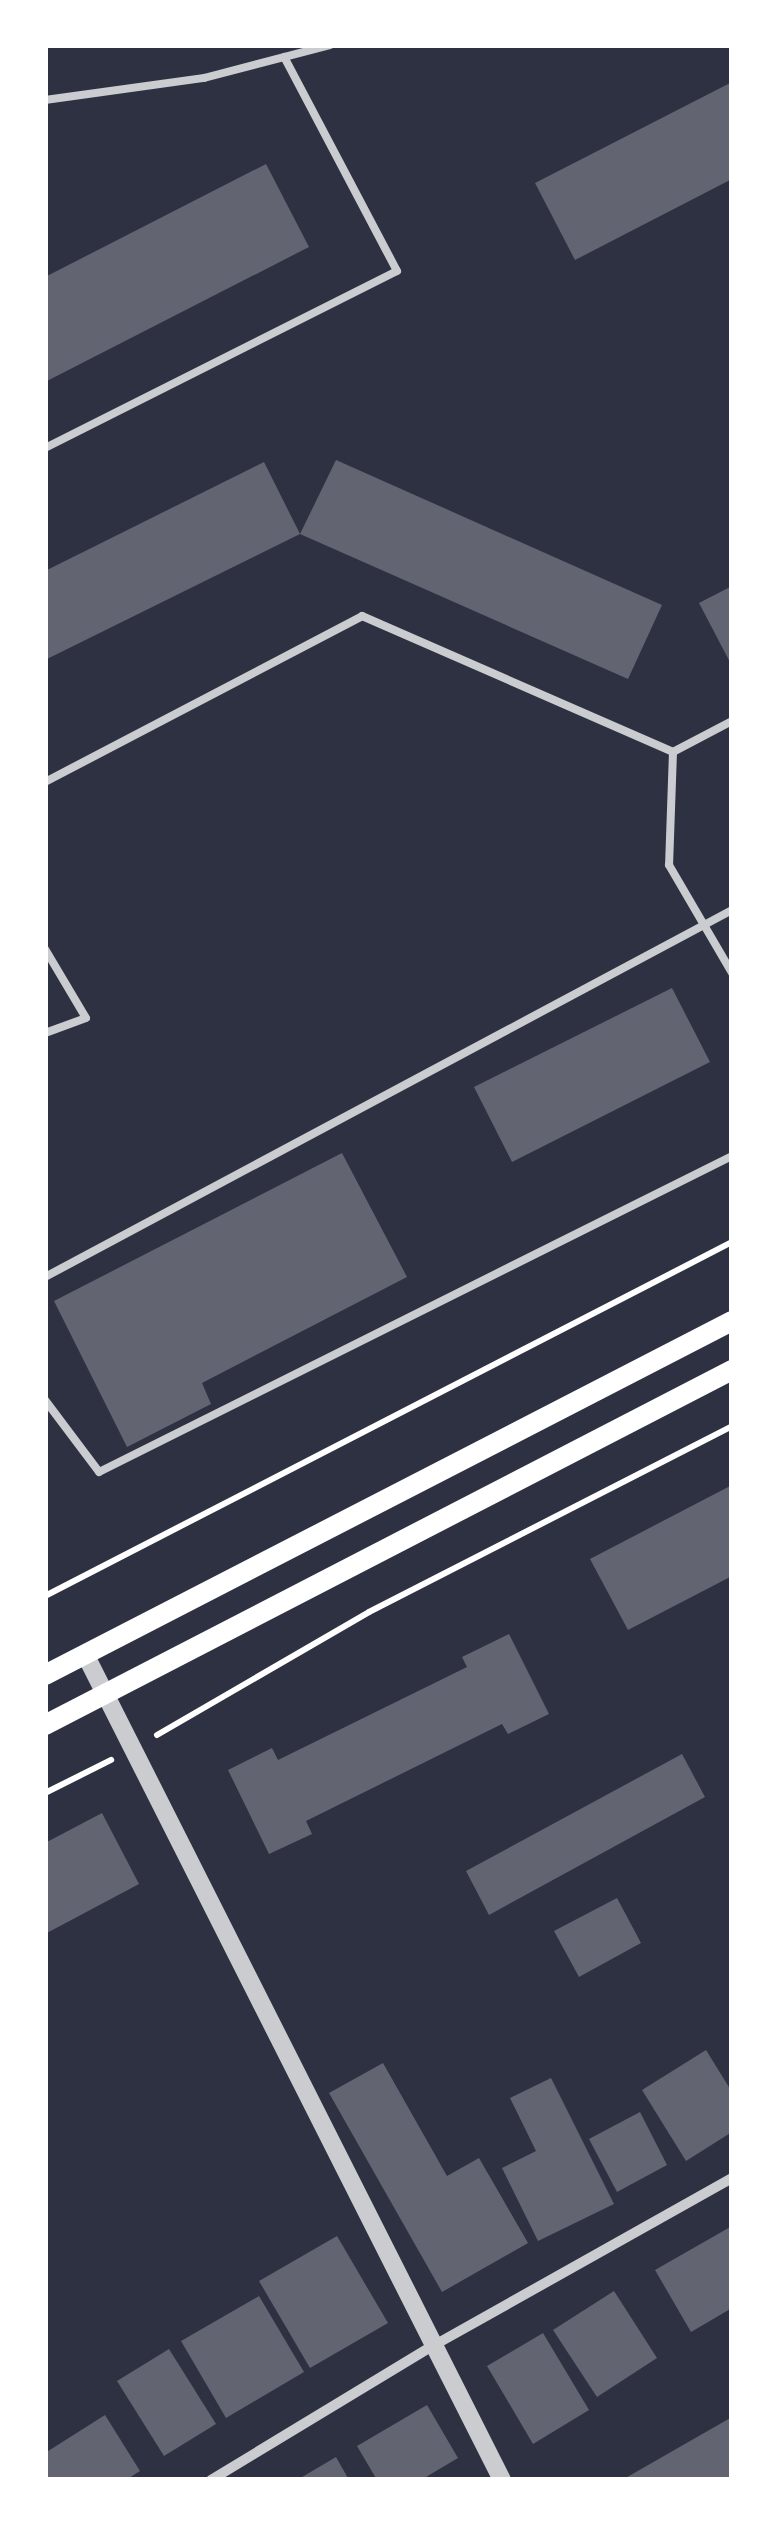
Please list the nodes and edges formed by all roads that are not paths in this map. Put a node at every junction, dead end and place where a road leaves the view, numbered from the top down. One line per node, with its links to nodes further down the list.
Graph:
1 (330, 45): 2 (lane)
2 (284, 57): 3 (lane); 4 (lane)
3 (45, 100)
4 (45, 448)
5 (732, 720): 6 (lane)
6 (673, 752): 7 (lane); 9 (lane)
7 (45, 782)
8 (732, 910): 9 (lane)
9 (704, 924): 11 (lane); 14 (lane)
10 (45, 949): 12 (lane)
11 (732, 973)
12 (45, 1032)
13 (732, 1156): 17 (lane)
14 (45, 1277)
15 (732, 1321): 18 (main road)
16 (732, 1370): 20 (main road)
17 (45, 1400)
18 (86, 1654): 19 (main road); 20 (street)
19 (45, 1674)
20 (106, 1693): 21 (main road); 23 (street)
21 (45, 1724)
22 (732, 2178): 23 (street)
23 (430, 2347): 24 (street); 25 (street)
24 (211, 2480)
25 (502, 2480)

